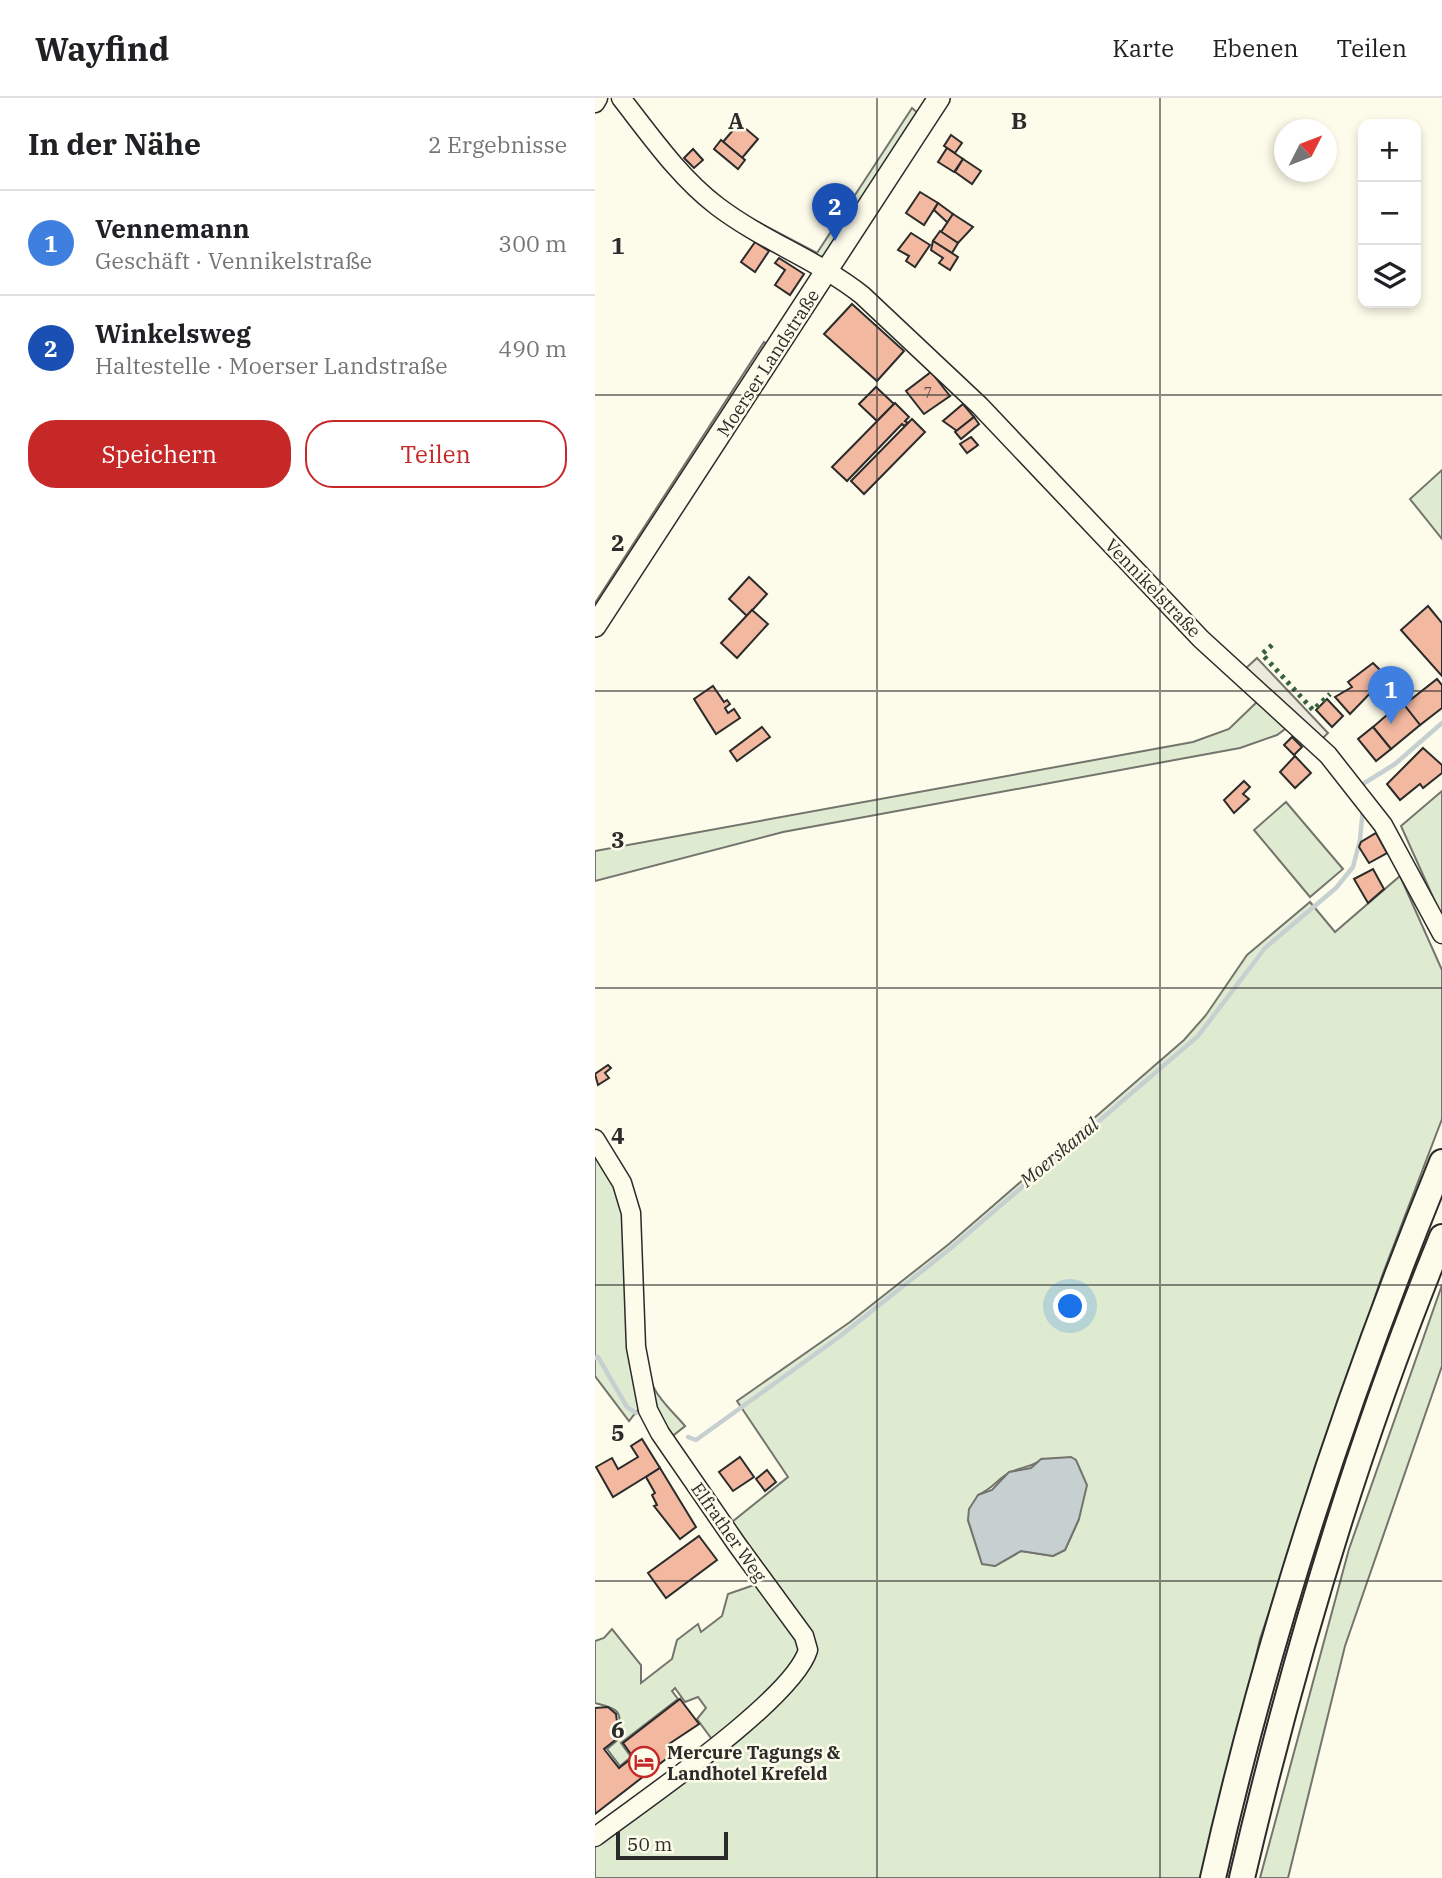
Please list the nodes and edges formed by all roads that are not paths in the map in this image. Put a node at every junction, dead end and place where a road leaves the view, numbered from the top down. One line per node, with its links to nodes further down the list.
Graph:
1 (598, 98): 4 (street)
2 (621, 98): 5 (street, Vennikelstraße)
3 (939, 98): 5 (main road, Moerser Landstraße)
4 (595, 103)
5 (828, 271): 6 (main road, Moerser Landstraße); 7 (street, Vennikelstraße)
6 (595, 626)
7 (1442, 934)
8 (595, 1139): 11 (street, Elfrather Weg)
9 (1442, 1162): 12 (highway)
10 (1442, 1237): 13 (highway)
11 (595, 1837)
12 (1213, 1878)
13 (1242, 1878)

